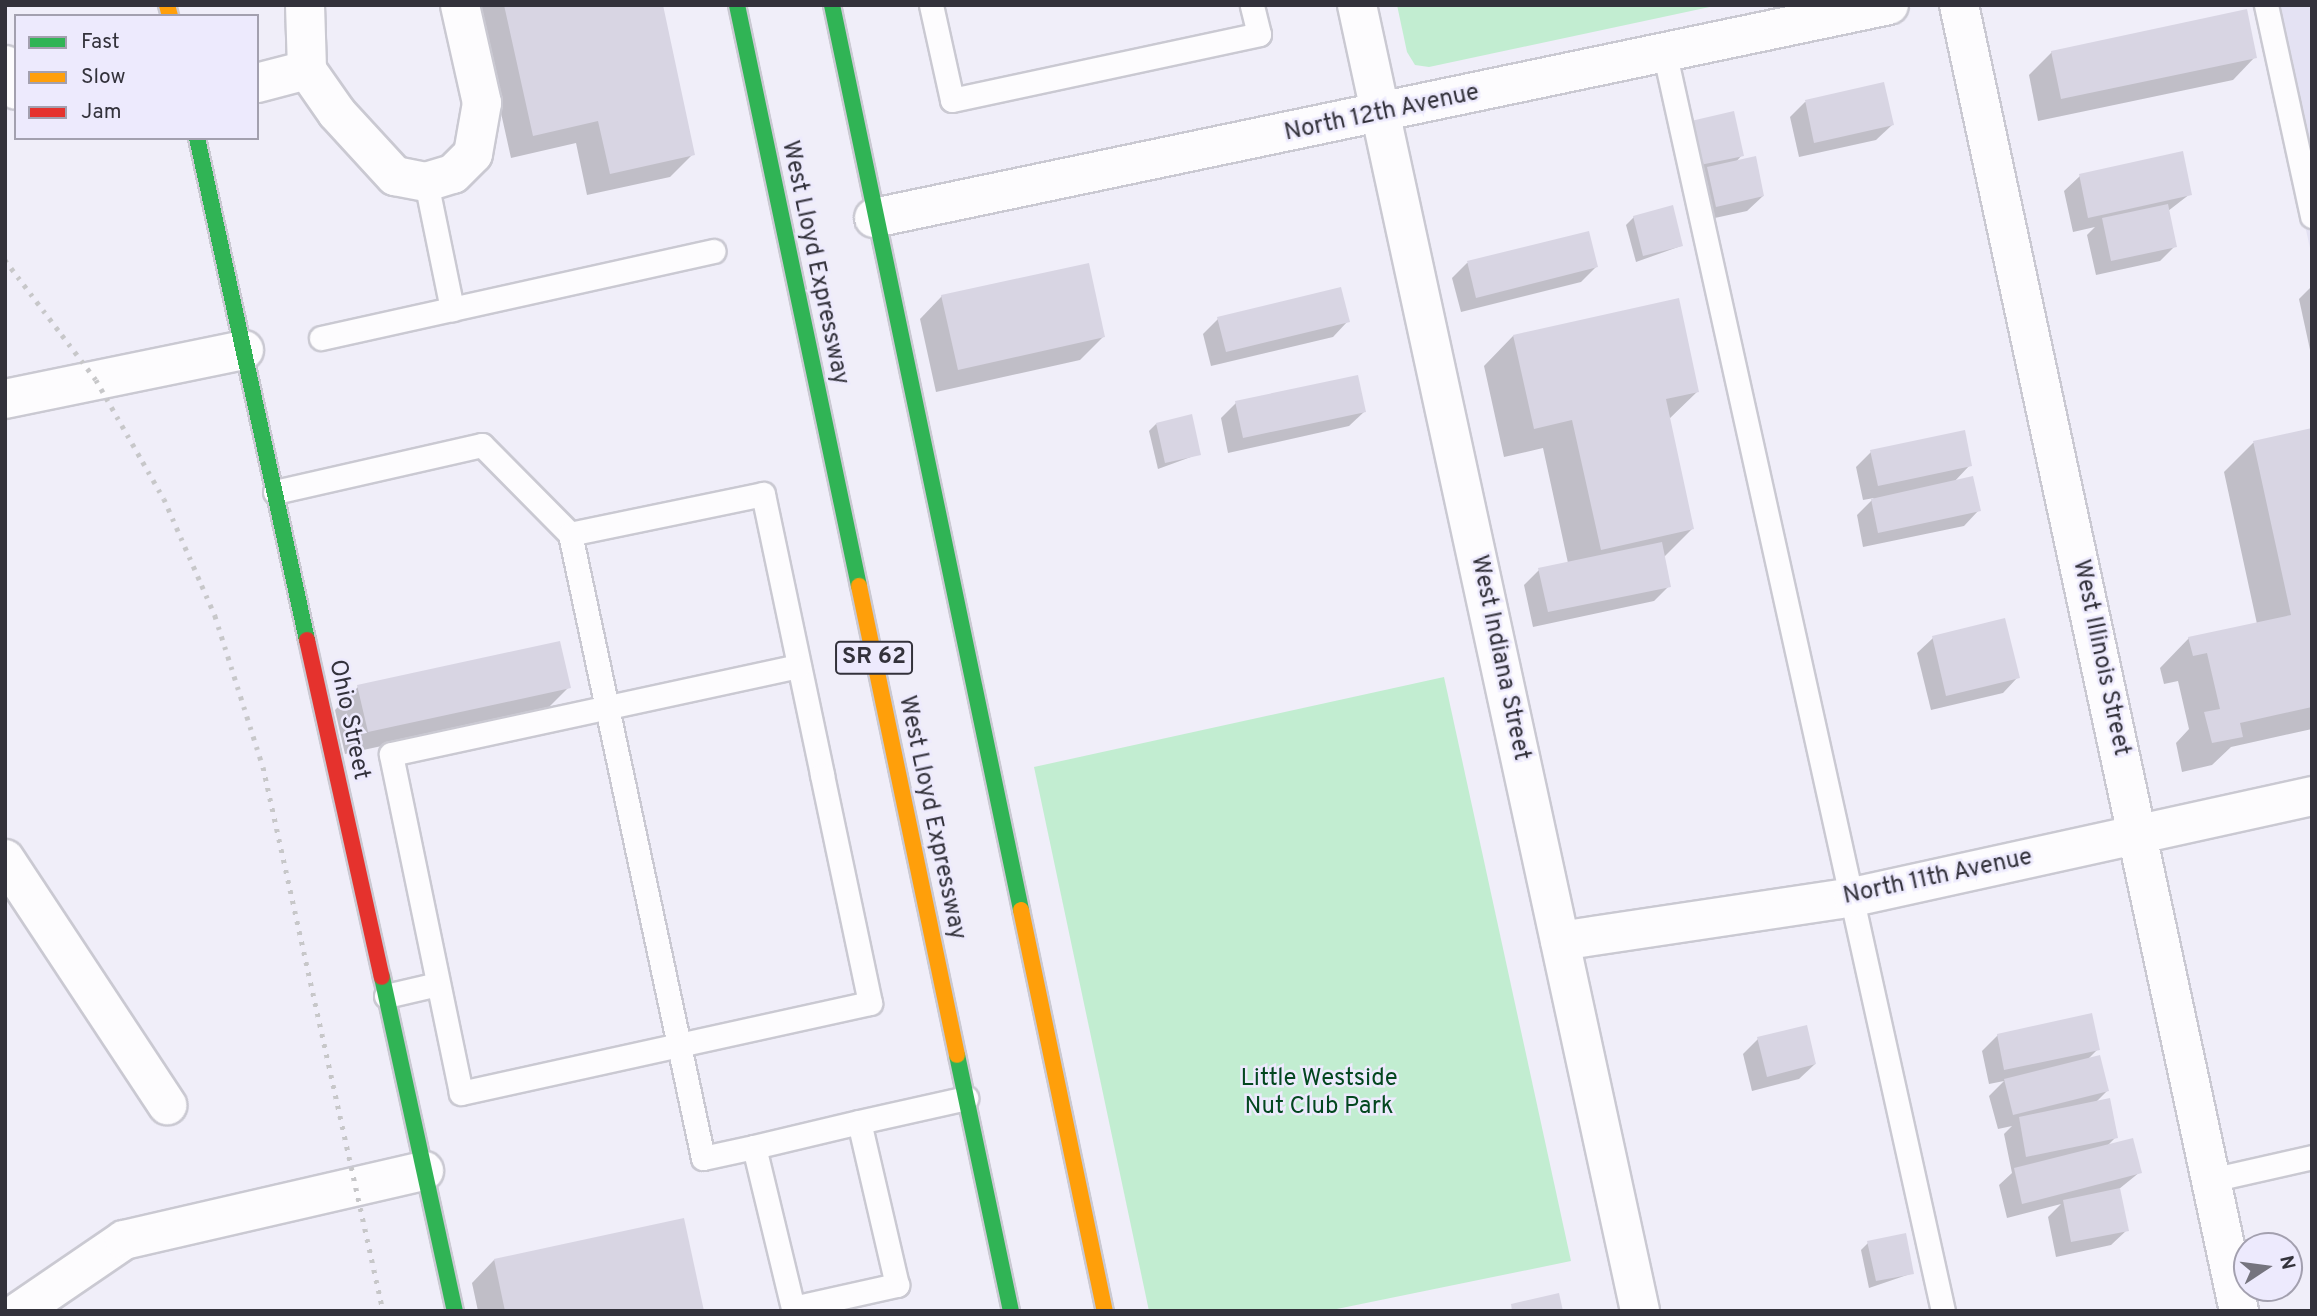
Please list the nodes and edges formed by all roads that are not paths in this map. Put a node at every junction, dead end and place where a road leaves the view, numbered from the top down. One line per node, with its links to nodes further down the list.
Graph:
1 (305, 5): 13 (street)
2 (460, 5): 18 (street)
3 (737, 5): 38 (main road, West Lloyd Expressway / SR 62)
4 (832, 5): 20 (main road)
5 (931, 5): 6 (lane)
6 (1252, 5)
7 (1357, 5): 16 (street, West Indiana Street)
8 (1889, 5): 11 (street, North 12th Avenue)
9 (1959, 5): 31 (street, West Illinois Street)
10 (2266, 5): 19 (lane)
11 (1665, 55): 16 (street, North 12th Avenue); 33 (lane)
12 (5, 65): 15 (street)
13 (307, 70): 14 (street); 18 (street)
14 (259, 82)
15 (14, 85)
16 (1380, 115): 20 (street, North 12th Avenue); 34 (street, West Indiana Street)
17 (197, 140): 24 (main road, Ohio Street)
18 (426, 182): 22 (lane)
19 (2312, 216)
20 (874, 218): 48 (main road)
21 (713, 251): 22 (lane)
22 (452, 309): 23 (lane)
23 (321, 338)
24 (244, 350): 25 (street); 26 (main road, Ohio Street)
25 (5, 399)
26 (275, 492): 27 (lane); 36 (main road, Ohio Street)
27 (570, 534): 28 (lane); 29 (lane)
28 (799, 666): 29 (lane); 37 (lane)
29 (607, 708): 35 (lane); 37 (lane)
30 (2312, 796): 31 (street, North 11th Avenue)
31 (2138, 834): 33 (street, North 11th Avenue); 44 (street, West Illinois Street)
32 (5, 859): 39 (street)
33 (1853, 897): 34 (street, North 11th Avenue); 50 (lane)
34 (1560, 940): 49 (street, West Indiana Street)
35 (438, 984): 36 (lane); 37 (lane)
36 (386, 996): 43 (main road, Ohio Street)
37 (678, 1045): 41 (lane)
38 (966, 1098): 40 (lane); 47 (main road, West Lloyd Expressway / SR 62)
39 (167, 1105)
40 (859, 1122): 41 (lane); 41 (lane)
41 (754, 1147)
42 (2312, 1157): 44 (lane)
43 (424, 1171): 45 (street); 46 (main road, Ohio Street)
44 (2211, 1180): 51 (street, West Illinois Street)
45 (20, 1311)
46 (455, 1311)
47 (1011, 1311)
48 (1105, 1311)
49 (1640, 1311)
50 (1943, 1311)
51 (2239, 1311)

